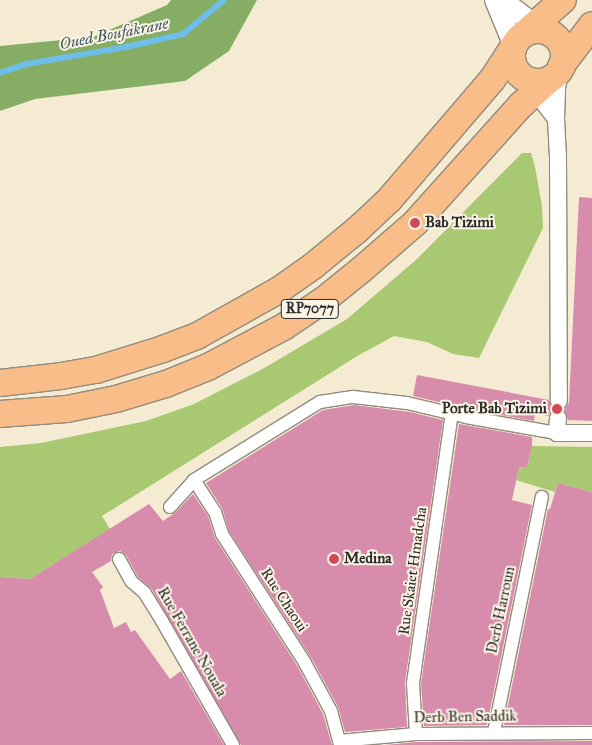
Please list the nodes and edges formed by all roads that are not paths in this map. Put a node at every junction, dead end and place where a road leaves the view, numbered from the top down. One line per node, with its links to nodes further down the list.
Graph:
1 (495, 0): 5 (street)
2 (502, 0): 5 (street)
3 (562, 0): 5 (main road, RP7077)
4 (592, 25): 6 (main road, RP7077)
5 (531, 34): 6 (main road); 6 (main road); 8 (main road, RP7077)
6 (543, 78): 7 (street); 7 (street); 10 (main road, RP7077)
7 (556, 119): 11 (street)
8 (0, 383)
9 (452, 413): 11 (street); 13 (street); 19 (street, Rue Skaiet Hmadcha)
10 (0, 414)
11 (558, 417): 12 (street)
12 (592, 433)
13 (194, 480): 15 (street); 20 (street, Rue Chaoui)
14 (542, 497): 17 (street, Derb Harroun)
15 (170, 507)
16 (119, 559): 21 (street, Rue Ferrane Nouala)
17 (494, 732): 18 (street, Derb Ben Saddik); 19 (street, Derb Ben Saddik)
18 (592, 733)
19 (416, 734): 20 (street, Derb Ben Saddik)
20 (340, 743)
21 (232, 745)

